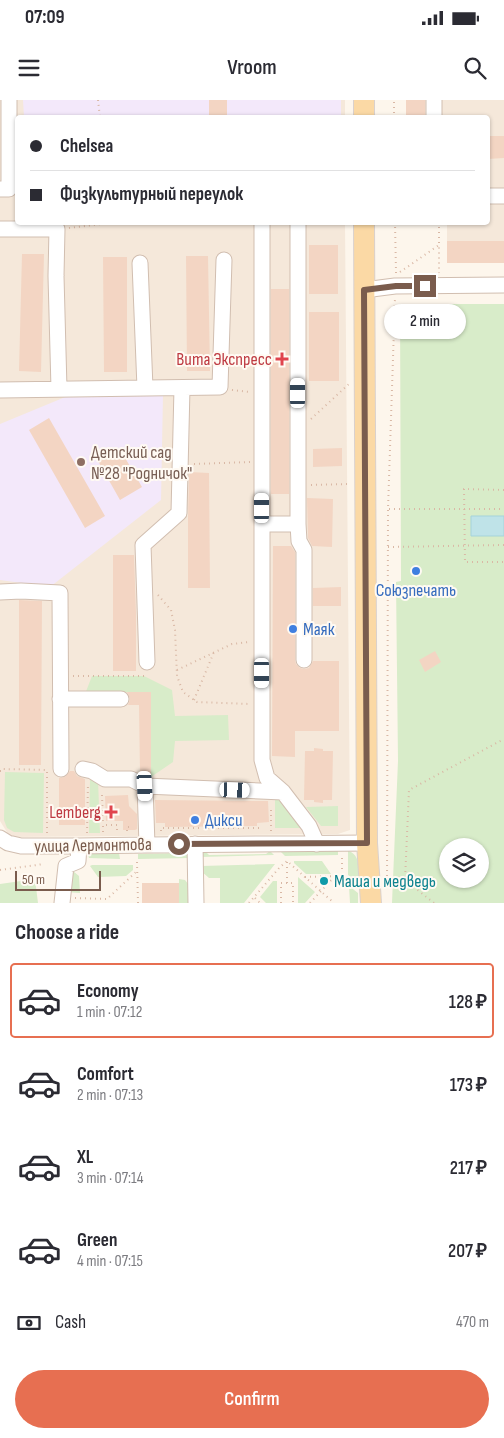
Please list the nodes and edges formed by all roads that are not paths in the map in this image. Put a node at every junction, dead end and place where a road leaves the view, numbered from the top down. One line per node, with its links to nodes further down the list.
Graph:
1 (9, 100): 6 (street)
2 (364, 100): 4 (main road)
3 (434, 100): 5 (street)
4 (364, 115)
5 (434, 115)
6 (0, 189)
7 (490, 196): 8 (street)
8 (504, 196)
9 (262, 225): 21 (street)
10 (298, 225): 22 (street)
11 (364, 225): 16 (main road)
12 (0, 229): 19 (street)
13 (224, 260): 18 (street)
14 (140, 263): 17 (street)
15 (504, 285): 16 (street)
16 (364, 290): 33 (main road)
17 (145, 388): 18 (street); 19 (street)
18 (182, 388): 25 (street)
19 (59, 389): 20 (street)
20 (0, 390)
21 (262, 524): 22 (street); 31 (street)
22 (298, 524): 24 (street)
23 (0, 592): 27 (street)
24 (304, 660)
25 (147, 662)
26 (121, 699): 27 (street)
27 (60, 700): 28 (street)
28 (54, 769)
29 (86, 770): 30 (street)
30 (145, 786): 31 (street); 36 (street)
31 (277, 791): 35 (street)
32 (0, 839): 37 (street, улица Лермонтова)
33 (367, 843): 35 (street, улица Лермонтова); 38 (main road)
34 (195, 844): 35 (street, улица Лермонтова); 36 (street, улица Лермонтова); 40 (street)
35 (317, 844)
36 (147, 845): 37 (street, улица Лермонтова)
37 (79, 846): 39 (street)
38 (379, 898)
39 (68, 901)
40 (196, 903)

